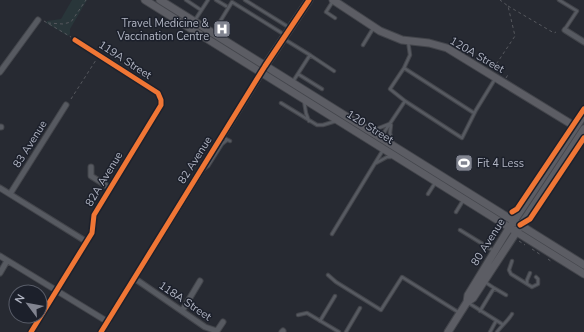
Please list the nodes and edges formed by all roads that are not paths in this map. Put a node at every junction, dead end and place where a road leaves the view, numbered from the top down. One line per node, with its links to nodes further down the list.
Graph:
1 (145, 0): 9 (main road, 120 Street)
2 (186, 0): 11 (lane)
3 (208, 0): 11 (lane)
4 (216, 0): 10 (lane)
5 (245, 0): 16 (lane)
6 (309, 0): 16 (main road, 82 Avenue)
7 (333, 0): 12 (lane); 15 (main road, 120A Street)
8 (559, 0): 17 (lane)
9 (157, 3): 14 (main road, 120 Street); 26 (main road, 120 Street)
10 (226, 6)
11 (201, 10): 14 (lane)
12 (335, 18)
13 (41, 20): 28 (street)
14 (194, 22): 18 (main road, 120 Street)
15 (374, 27): 21 (main road, 120A Street); 23 (lane)
16 (290, 28): 19 (main road, 82 Avenue)
17 (565, 30): 22 (street)
18 (213, 34): 19 (lane); 26 (main road, 120 Street)
19 (285, 37): 24 (lane); 26 (main road, 82 Avenue)
20 (73, 39): 34 (street, 119A Street)
21 (408, 41): 25 (lane); 30 (main road, 120A Street)
22 (584, 42)
23 (363, 45)
24 (310, 56): 27 (lane); 29 (lane)
25 (404, 68): 35 (lane); 38 (lane)
26 (263, 70): 31 (main road, 120 Street); 33 (main road, 120 Street); 46 (street, 82 Avenue)
27 (334, 70)
28 (0, 72)
29 (298, 74): 31 (lane); 32 (lane)
30 (495, 78): 38 (lane); 43 (main road, 120A Street)
31 (292, 83): 45 (main road, 120 Street)
32 (322, 89)
33 (304, 99): 40 (lane); 41 (main road, 120 Street)
34 (161, 100): 55 (street, 82A Avenue)
35 (405, 101): 38 (lane); 42 (lane)
36 (281, 103): 40 (lane)
37 (66, 105): 56 (street, 83 Avenue)
38 (474, 113)
39 (584, 115): 43 (main road, 80 Avenue)
40 (310, 121): 41 (lane)
41 (339, 121): 45 (main road, 120 Street)
42 (391, 122): 45 (lane); 47 (lane); 49 (lane)
43 (576, 127): 44 (street, 120A Street); 60 (main road, 80 Avenue)
44 (584, 131): 60 (main road, 80 Avenue)
45 (365, 133): 47 (main road, 120 Street); 48 (main road, 120 Street)
46 (222, 136): 52 (street, 82 Avenue); 52 (lane)
47 (381, 138): 49 (main road, 120 Street)
48 (384, 149): 49 (main road); 50 (lane)
49 (397, 151): 50 (lane); 53 (main road, 120 Street); 60 (main road, 120 Street)
50 (375, 163): 62 (lane)
51 (91, 167): 55 (street, 82A Avenue)
52 (198, 174): 74 (street, 82 Avenue)
53 (436, 181): 57 (lane); 58 (main road, 120 Street)
54 (0, 188): 56 (street)
55 (110, 188): 63 (street, 82A Avenue)
56 (10, 194): 63 (street)
57 (428, 194)
58 (465, 199): 59 (lane); 60 (main road, 120 Street)
59 (456, 212)
60 (515, 226): 64 (main road, 80 Avenue); 68 (main road, 120 Street); 71 (main road, 120 Street); 76 (main road, 80 Avenue)
61 (460, 230): 64 (lane)
62 (332, 234)
63 (87, 242): 79 (street, 82A Avenue)
64 (494, 252): 82 (main road, 80 Avenue)
65 (0, 256): 66 (street)
66 (7, 261): 69 (street); 79 (street)
67 (512, 261): 77 (lane)
68 (584, 266)
69 (0, 273)
70 (530, 273): 77 (lane)
71 (584, 274)
72 (328, 275): 86 (lane)
73 (536, 277): 77 (lane)
74 (134, 278): 85 (street, 118A Street); 91 (street, 82 Avenue)
75 (200, 281): 85 (street)
76 (484, 281): 78 (lane); 82 (main road, 80 Avenue)
77 (527, 285)
78 (494, 288): 80 (lane); 84 (lane)
79 (56, 290): 91 (street); 94 (street, 82A Avenue)
80 (506, 295)
81 (335, 296): 89 (lane)
82 (467, 302): 84 (lane); 86 (main road, 80 Avenue)
83 (360, 308): 97 (lane)
84 (480, 310): 90 (lane)
85 (182, 311): 92 (street, 118A Street)
86 (460, 313): 98 (main road, 80 Avenue)
87 (512, 314): 93 (lane)
88 (298, 315): 89 (lane)
89 (320, 320): 96 (lane)
90 (496, 321): 93 (lane); 99 (lane)
91 (108, 322): 95 (street, 82 Avenue)
92 (223, 322)
93 (502, 324): 100 (lane)
94 (31, 332)
95 (101, 332)
96 (339, 332)
97 (346, 332)
98 (448, 332)
99 (490, 332)
100 (497, 332)

